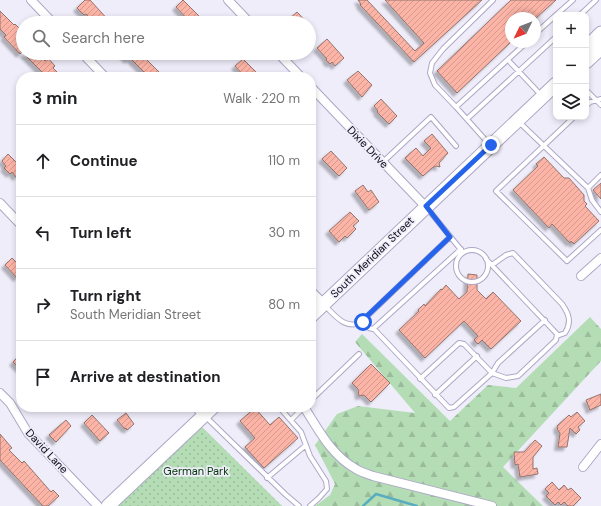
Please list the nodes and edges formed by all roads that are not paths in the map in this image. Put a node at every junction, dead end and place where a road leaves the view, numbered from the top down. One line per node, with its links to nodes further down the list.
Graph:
1 (31, 0): 8 (street)
2 (228, 0): 9 (street)
3 (493, 0): 31 (lane)
4 (573, 0): 6 (lane)
5 (596, 0): 7 (lane)
6 (559, 12)
7 (583, 12)
8 (46, 16)
9 (243, 16)
10 (553, 18): 11 (lane)
11 (541, 29)
12 (601, 33): 14 (main road)
13 (553, 40): 21 (lane)
14 (589, 45)
15 (521, 48): 20 (lane)
16 (601, 48): 17 (main road)
17 (589, 59)
18 (89, 60): 22 (street)
19 (285, 60): 23 (street)
20 (508, 60): 21 (lane); 31 (lane)
21 (519, 71): 27 (lane); 32 (lane)
22 (100, 72)
23 (297, 72)
24 (553, 87): 27 (main road, South Meridian Street)
25 (316, 92): 38 (street, Dixie Drive)
26 (589, 92): 28 (lane)
27 (543, 96): 34 (main road, South Meridian Street)
28 (599, 100): 29 (lane); 30 (lane)
29 (589, 103)
30 (601, 105)
31 (456, 107): 32 (lane)
32 (467, 119): 35 (lane)
33 (571, 120): 37 (lane)
34 (517, 121): 35 (main road, South Meridian Street); 37 (lane)
35 (491, 145): 42 (main road, South Meridian Street)
36 (456, 146): 38 (lane)
37 (543, 146): 40 (lane); 45 (lane)
38 (383, 162): 42 (street, Dixie Drive)
39 (601, 175): 40 (lane)
40 (588, 188): 43 (lane)
41 (0, 203): 44 (street)
42 (426, 206): 46 (lane); 53 (main road, South Meridian Street)
43 (601, 212)
44 (16, 220)
45 (601, 230)
46 (450, 237): 47 (lane); 56 (lane)
47 (462, 251): 49 (lane); 49 (lane); 57 (lane)
48 (601, 258): 51 (street)
49 (486, 259): 50 (lane)
50 (492, 265): 55 (lane); 58 (lane)
51 (581, 276)
52 (316, 296): 53 (street)
53 (324, 304): 54 (main road, South Meridian Street); 56 (lane)
54 (316, 311)
55 (545, 320): 58 (lane); 61 (lane)
56 (362, 321): 57 (lane)
57 (374, 329): 62 (lane)
58 (557, 336): 61 (lane)
59 (359, 354): 64 (lane)
60 (477, 356): 61 (lane); 62 (lane); 65 (lane)
61 (492, 372): 65 (lane)
62 (420, 379): 65 (lane)
63 (0, 393): 76 (street, David Lane)
64 (316, 395)
65 (435, 395)
66 (203, 412): 77 (main road)
67 (207, 412): 75 (lane)
68 (284, 412): 71 (lane)
69 (299, 412): 71 (lane)
70 (307, 412): 80 (street)
71 (291, 420): 73 (lane)
72 (601, 444): 74 (street)
73 (306, 445): 75 (lane); 79 (lane)
74 (583, 467)
75 (267, 478): 78 (lane)
76 (98, 506)
77 (108, 506)
78 (299, 506)
79 (310, 506)
80 (492, 506)

